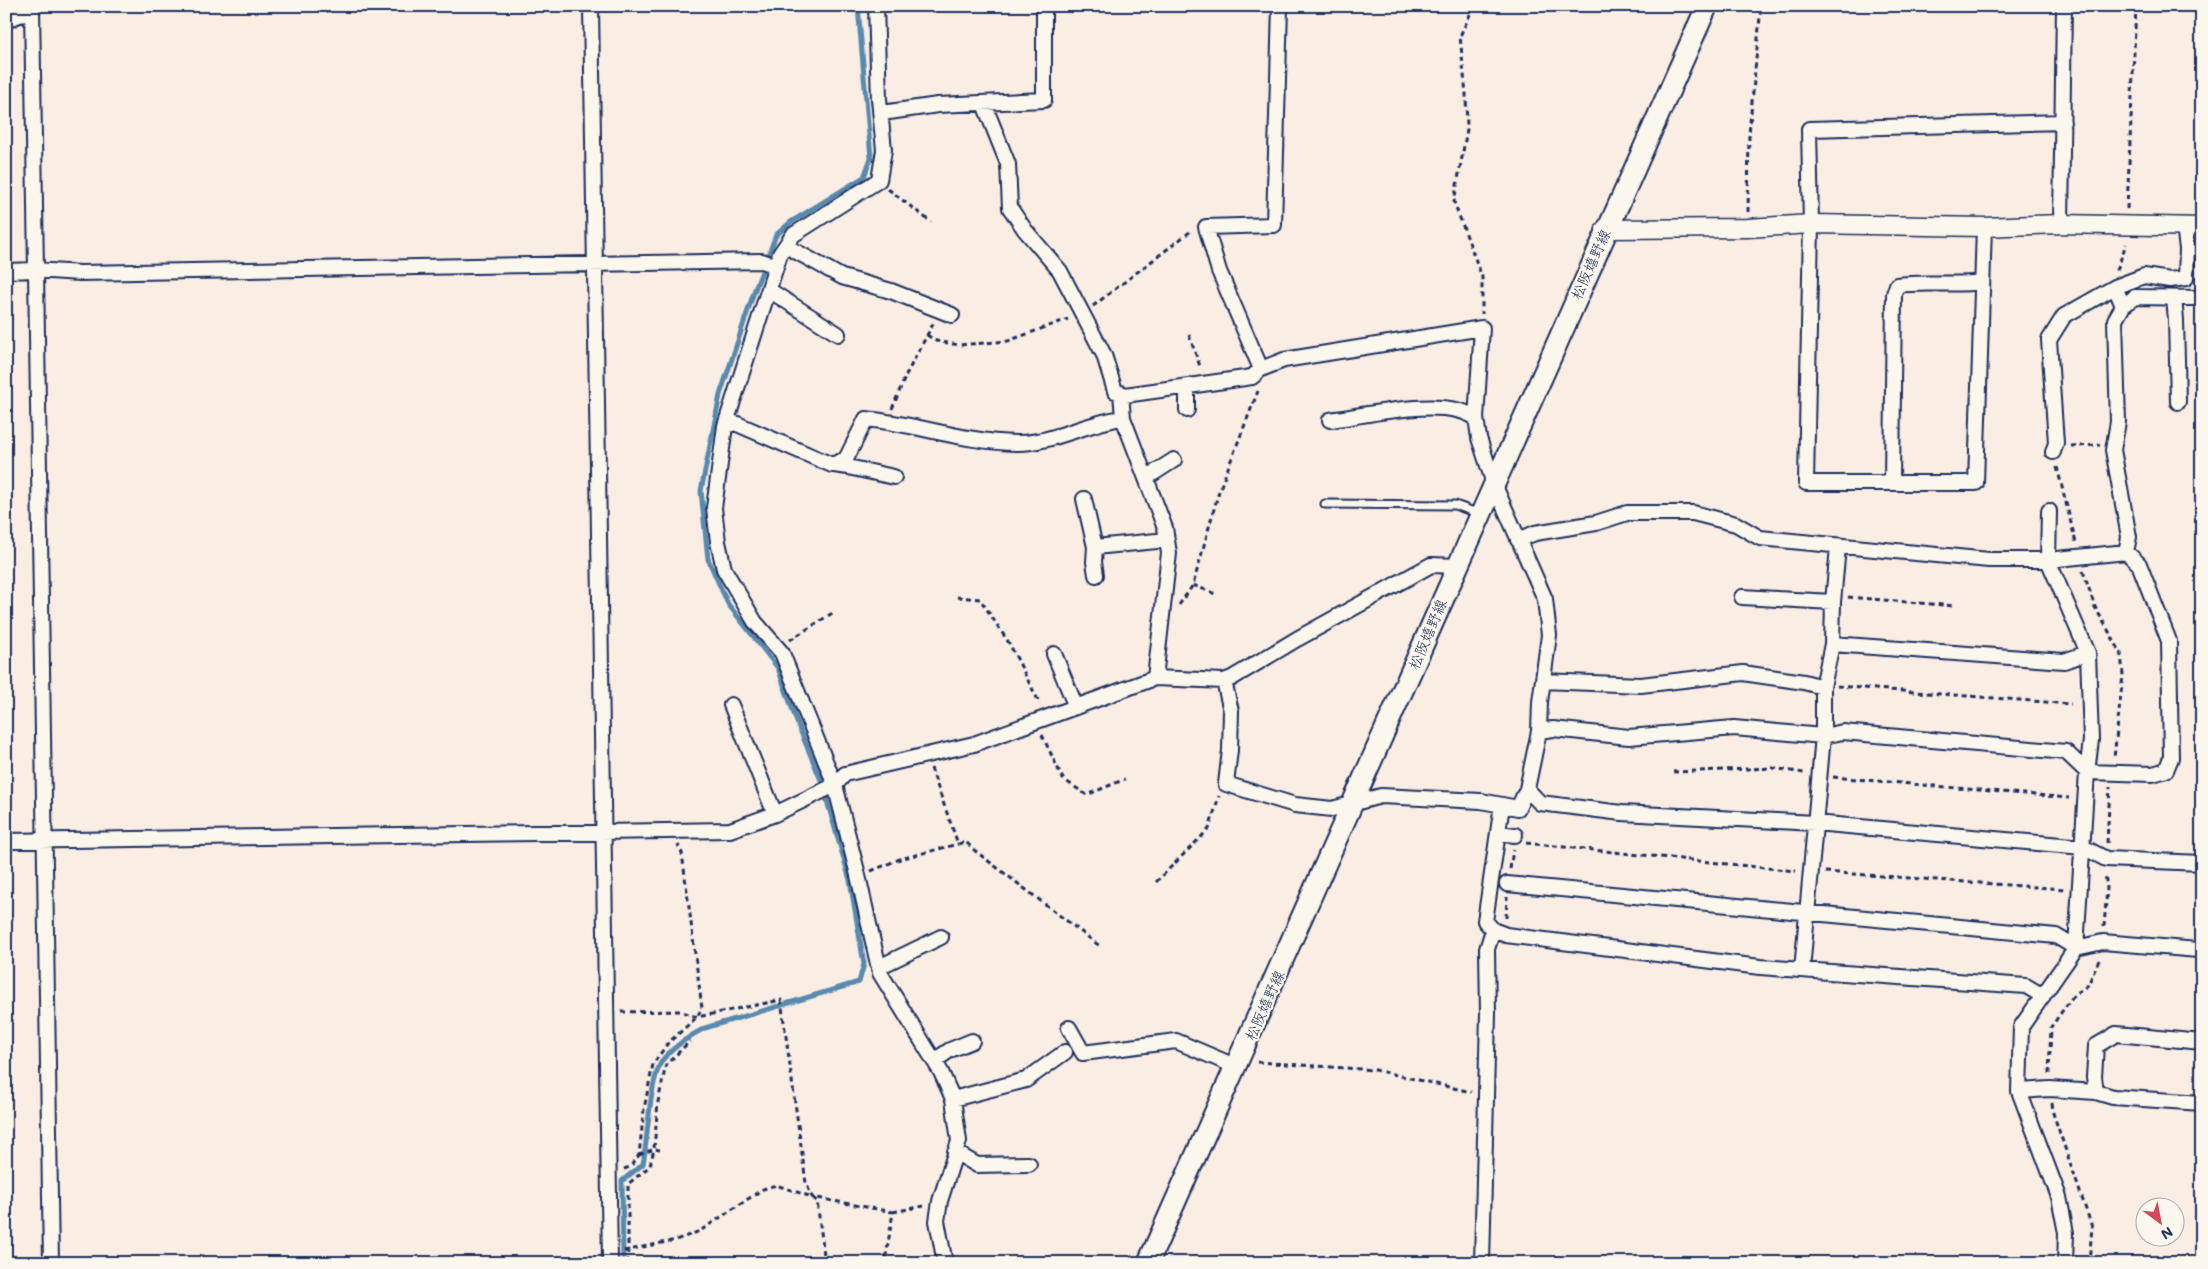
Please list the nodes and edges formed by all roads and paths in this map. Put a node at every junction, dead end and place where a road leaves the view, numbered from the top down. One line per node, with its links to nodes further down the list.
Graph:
1 (591, 6): 27 (street)
2 (876, 6): 13 (street)
3 (1044, 6): 12 (street)
4 (1280, 6): 41 (street)
5 (1474, 6): 38 (path)
6 (1707, 6): 24 (main road, 松阪嬉野線)
7 (1761, 6): 23 (path)
8 (2064, 6): 14 (street)
9 (2136, 6): 16 (path)
10 (32, 10): 11 (street); 29 (street)
11 (6, 21)
12 (984, 104): 13 (street); 44 (street)
13 (882, 112): 15 (street)
14 (2063, 122): 18 (street); 19 (street)
15 (879, 180): 17 (path); 26 (street)
16 (2126, 212)
17 (931, 222)
18 (1811, 224): 20 (street); 23 (street); 58 (street)
19 (2062, 224): 20 (street); 21 (street)
20 (1984, 226): 31 (street)
21 (2184, 227): 22 (street); 32 (street)
22 (2202, 227)
23 (1748, 228): 24 (street)
24 (1605, 229): 59 (main road, 松阪嬉野線)
25 (2126, 244): 32 (path)
26 (786, 246): 28 (street); 37 (street)
27 (594, 263): 28 (street); 29 (street); 104 (street)
28 (776, 266): 33 (street)
29 (36, 270): 30 (street); 109 (street)
30 (6, 271)
31 (1982, 282): 58 (street); 58 (street)
32 (2115, 288): 36 (street); 53 (street)
33 (769, 290): 39 (street); 51 (street)
34 (2174, 298): 35 (street); 36 (street); 45 (street)
35 (2202, 298)
36 (2123, 306): 52 (street)
37 (946, 313): 50 (path)
38 (1482, 328): 41 (street); 48 (street)
39 (838, 334)
40 (1189, 334): 42 (path)
41 (1261, 369): 42 (street); 72 (path)
42 (1202, 384): 43 (street)
43 (1187, 386): 44 (street); 46 (street)
44 (1121, 394): 47 (street)
45 (2178, 402)
46 (1186, 410)
47 (1123, 418): 50 (street); 57 (street)
48 (1476, 418): 49 (street); 59 (street)
49 (1330, 420)
50 (887, 421): 55 (street)
51 (725, 426): 55 (street); 80 (street)
52 (2114, 445): 53 (path); 68 (street)
53 (2053, 452)
54 (1174, 460): 57 (street)
55 (832, 465): 56 (street)
56 (894, 477)
57 (1146, 478): 64 (street)
58 (1892, 483)
59 (1494, 484): 63 (main road, 松阪嬉野線); 65 (street)
60 (1084, 499): 66 (street)
61 (1325, 504): 63 (lane)
62 (2049, 511): 69 (street)
63 (1480, 514): 70 (main road, 松阪嬉野線)
64 (1167, 540): 66 (street); 78 (street)
65 (1518, 540): 67 (street); 85 (street)
66 (1095, 547): 71 (street)
67 (1838, 547): 69 (street); 75 (street)
68 (2126, 552): 69 (street); 94 (street)
69 (2048, 560): 81 (street)
70 (1457, 566): 84 (street); 100 (main road, 松阪嬉野線)
71 (1096, 575)
72 (1193, 585): 73 (path); 78 (path)
73 (1218, 595)
74 (1742, 597): 75 (street)
75 (1833, 602): 76 (path); 79 (street)
76 (1955, 606)
77 (834, 612): 80 (path)
78 (1160, 624): 83 (street)
79 (1832, 644): 81 (street); 86 (street)
80 (778, 648): 97 (street)
81 (2088, 653): 94 (street)
82 (1054, 654): 89 (street)
83 (1155, 678): 84 (street); 89 (street)
84 (1224, 681): 96 (street)
85 (1542, 681): 86 (street); 90 (street)
86 (1823, 687): 87 (path); 91 (street)
87 (2071, 704)
88 (732, 706): 102 (street)
89 (1076, 707): 92 (street)
90 (1539, 731): 91 (street); 98 (street)
91 (1823, 736): 94 (street); 95 (street)
92 (927, 755): 97 (street); 110 (path)
93 (1673, 772): 95 (path)
94 (2087, 772): 111 (street)
95 (1819, 776): 99 (path); 103 (street)
96 (1226, 784): 100 (street); 115 (path)
97 (835, 785): 102 (street); 114 (street)
98 (1527, 789): 101 (street); 103 (street)
99 (2069, 798)
100 (1353, 804): 101 (street); 135 (main road, 松阪嬉野線)
101 (1502, 805): 106 (street)
102 (775, 814): 105 (street)
103 (1815, 823): 111 (street); 113 (street)
104 (604, 831): 105 (street); 109 (street); 127 (street)
105 (670, 831): 128 (path)
106 (1498, 833): 107 (street); 119 (street)
107 (1515, 835): 113 (path)
108 (6, 840): 109 (street)
109 (45, 840): 152 (street)
110 (958, 844): 114 (path); 121 (path)
111 (2083, 847): 112 (street); 122 (street)
112 (2202, 863)
113 (1810, 871): 117 (path); 118 (street)
114 (858, 875): 124 (street)
115 (1156, 882)
116 (1508, 884): 118 (street)
117 (2064, 888)
118 (1807, 914): 122 (street); 125 (street)
119 (1493, 930): 125 (street); 138 (street)
120 (941, 938): 124 (street)
121 (1102, 947)
122 (2076, 948): 123 (street); 126 (street)
123 (2198, 950)
124 (878, 967): 134 (street)
125 (1802, 970): 126 (street)
126 (2043, 996): 136 (street)
127 (606, 1012): 128 (path); 146 (street)
128 (697, 1017): 144 (path); 147 (path)
129 (1069, 1028): 135 (street)
130 (690, 1041): 141 (path)
131 (972, 1041): 134 (street)
132 (2202, 1042): 137 (street)
133 (1065, 1052): 139 (street)
134 (934, 1062): 139 (street)
135 (1238, 1064): 138 (path); 157 (main road, 松阪嬉野線)
136 (2019, 1091): 137 (street); 159 (street)
137 (2096, 1092): 140 (street)
138 (1486, 1096): 158 (street)
139 (953, 1099): 143 (street)
140 (2202, 1103)
141 (654, 1149): 142 (path); 144 (path); 150 (path)
142 (660, 1150)
143 (955, 1152): 145 (street); 148 (street)
144 (639, 1155): 146 (path)
145 (1029, 1164)
146 (608, 1175): 151 (street)
147 (812, 1197): 149 (path); 150 (path); 154 (path)
148 (939, 1209): 149 (path); 156 (street)
149 (893, 1212): 155 (path)
150 (627, 1251): 151 (path); 153 (path)
151 (609, 1257)
152 (51, 1263)
153 (628, 1263)
154 (825, 1263)
155 (885, 1263)
156 (945, 1263)
157 (1148, 1263)
158 (1482, 1263)
159 (2065, 1263)

